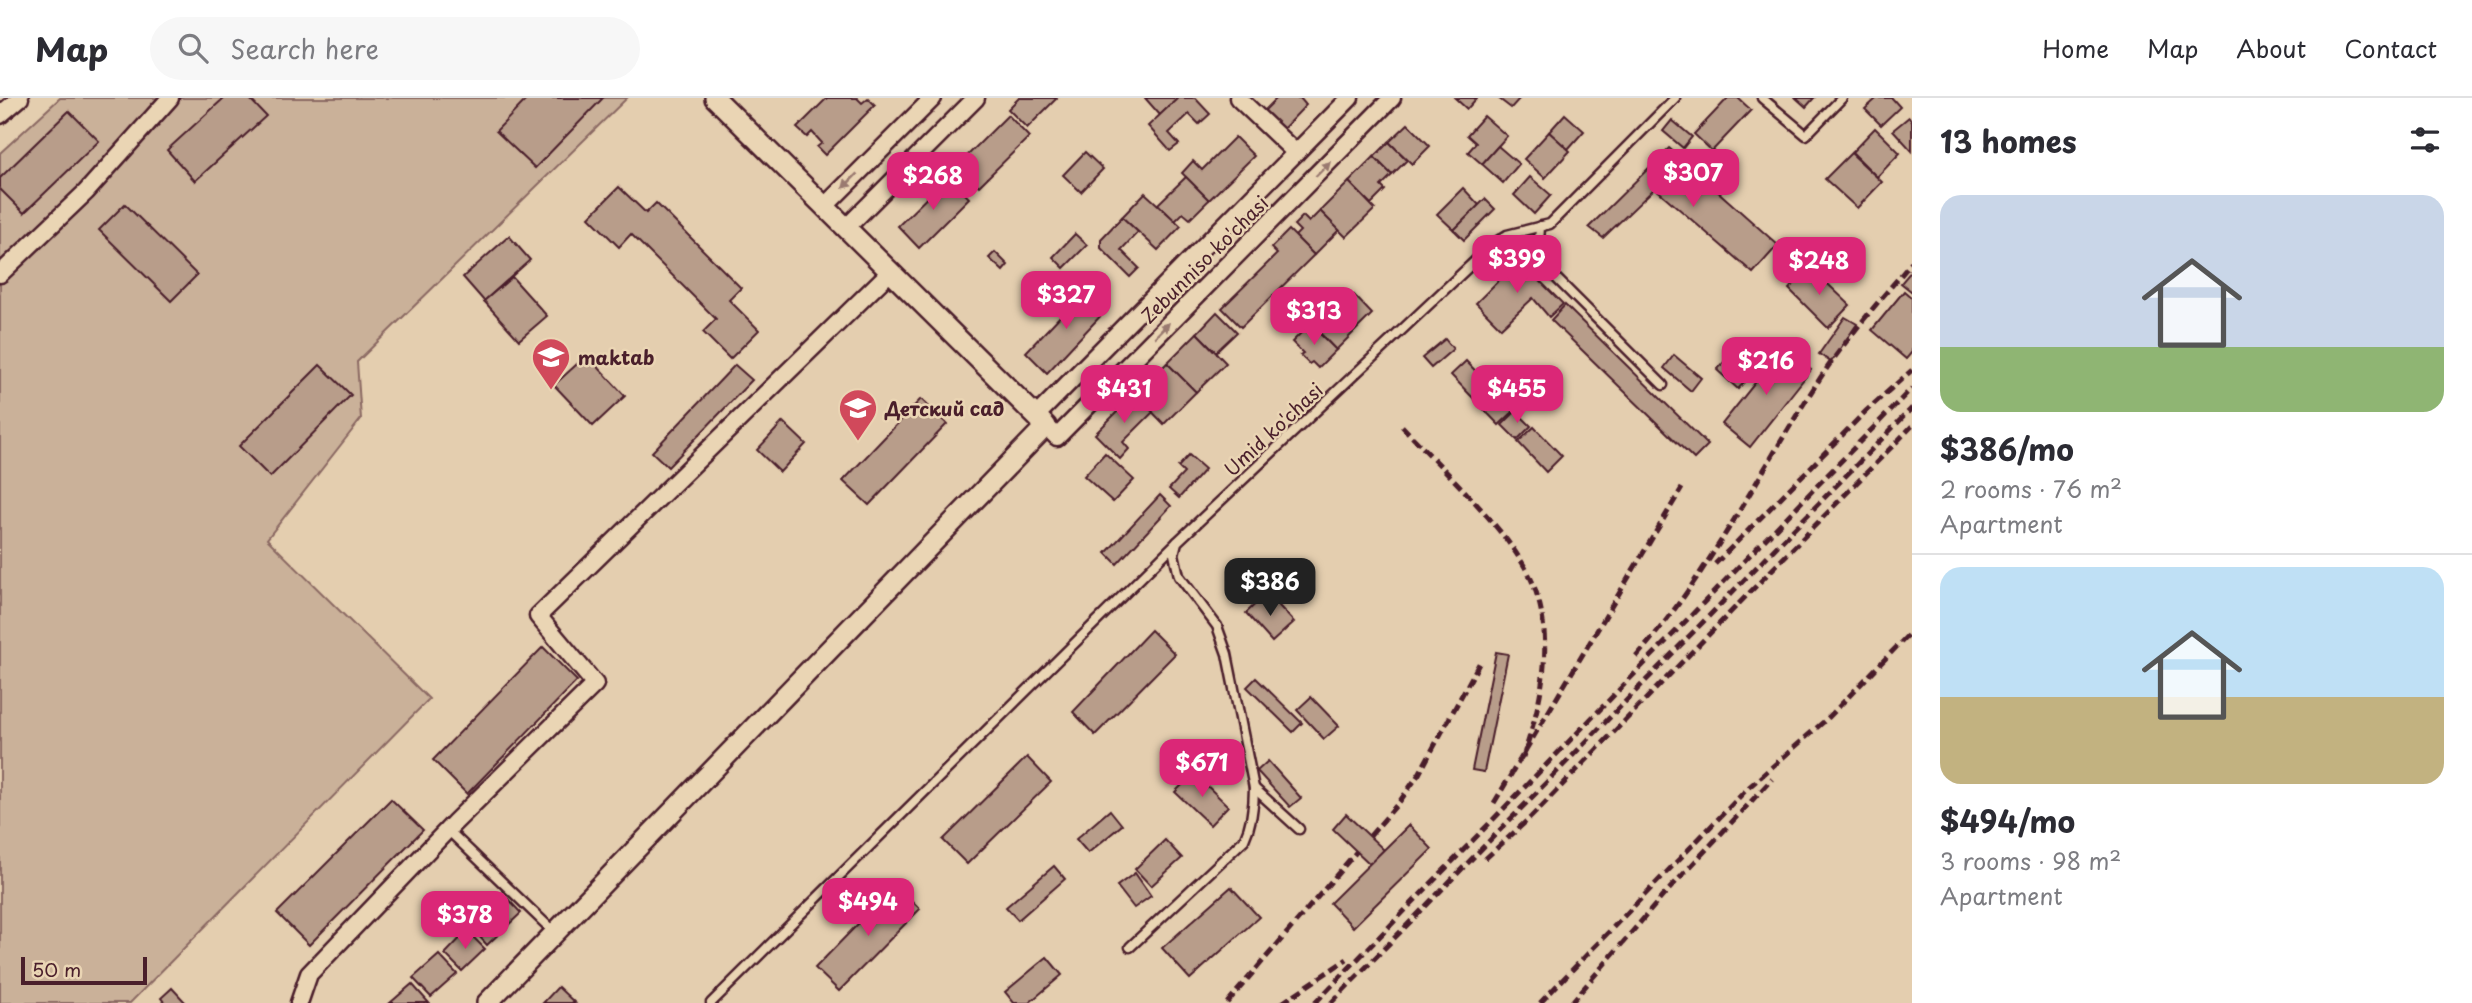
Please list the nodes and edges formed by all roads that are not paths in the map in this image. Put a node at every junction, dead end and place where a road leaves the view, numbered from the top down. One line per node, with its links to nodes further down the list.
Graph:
1 (20, 98): 12 (street)
2 (170, 98): 18 (street)
3 (715, 98): 14 (street)
4 (933, 98): 14 (street, one-way to 14)
5 (976, 98): 16 (street)
6 (1238, 98): 13 (street)
7 (1350, 98): 13 (street, Zebunniso ko'chasi)
8 (1392, 98): 20 (street, Zebunniso ko'chasi, one-way to 8)
9 (1675, 98): 15 (lane, Umid ko'chasi)
10 (1762, 98): 11 (lane)
11 (1842, 98)
12 (0, 116)
13 (1296, 153): 20 (street, Zebunniso ko'chasi)
14 (825, 206): 16 (street)
15 (1540, 226): 19 (lane); 21 (lane, Umid ko'chasi)
16 (846, 228): 17 (street)
17 (890, 272): 20 (street); 24 (street)
18 (0, 274)
19 (1663, 385)
20 (1041, 421): 25 (street)
21 (1177, 542): 22 (lane); 29 (lane, Umid ko'chasi)
22 (1254, 788): 23 (lane); 26 (lane)
23 (1300, 829)
24 (448, 830): 25 (lane); 27 (street)
25 (555, 933): 28 (street)
26 (1130, 947)
27 (299, 1003)
28 (487, 1003)
29 (711, 1003)

